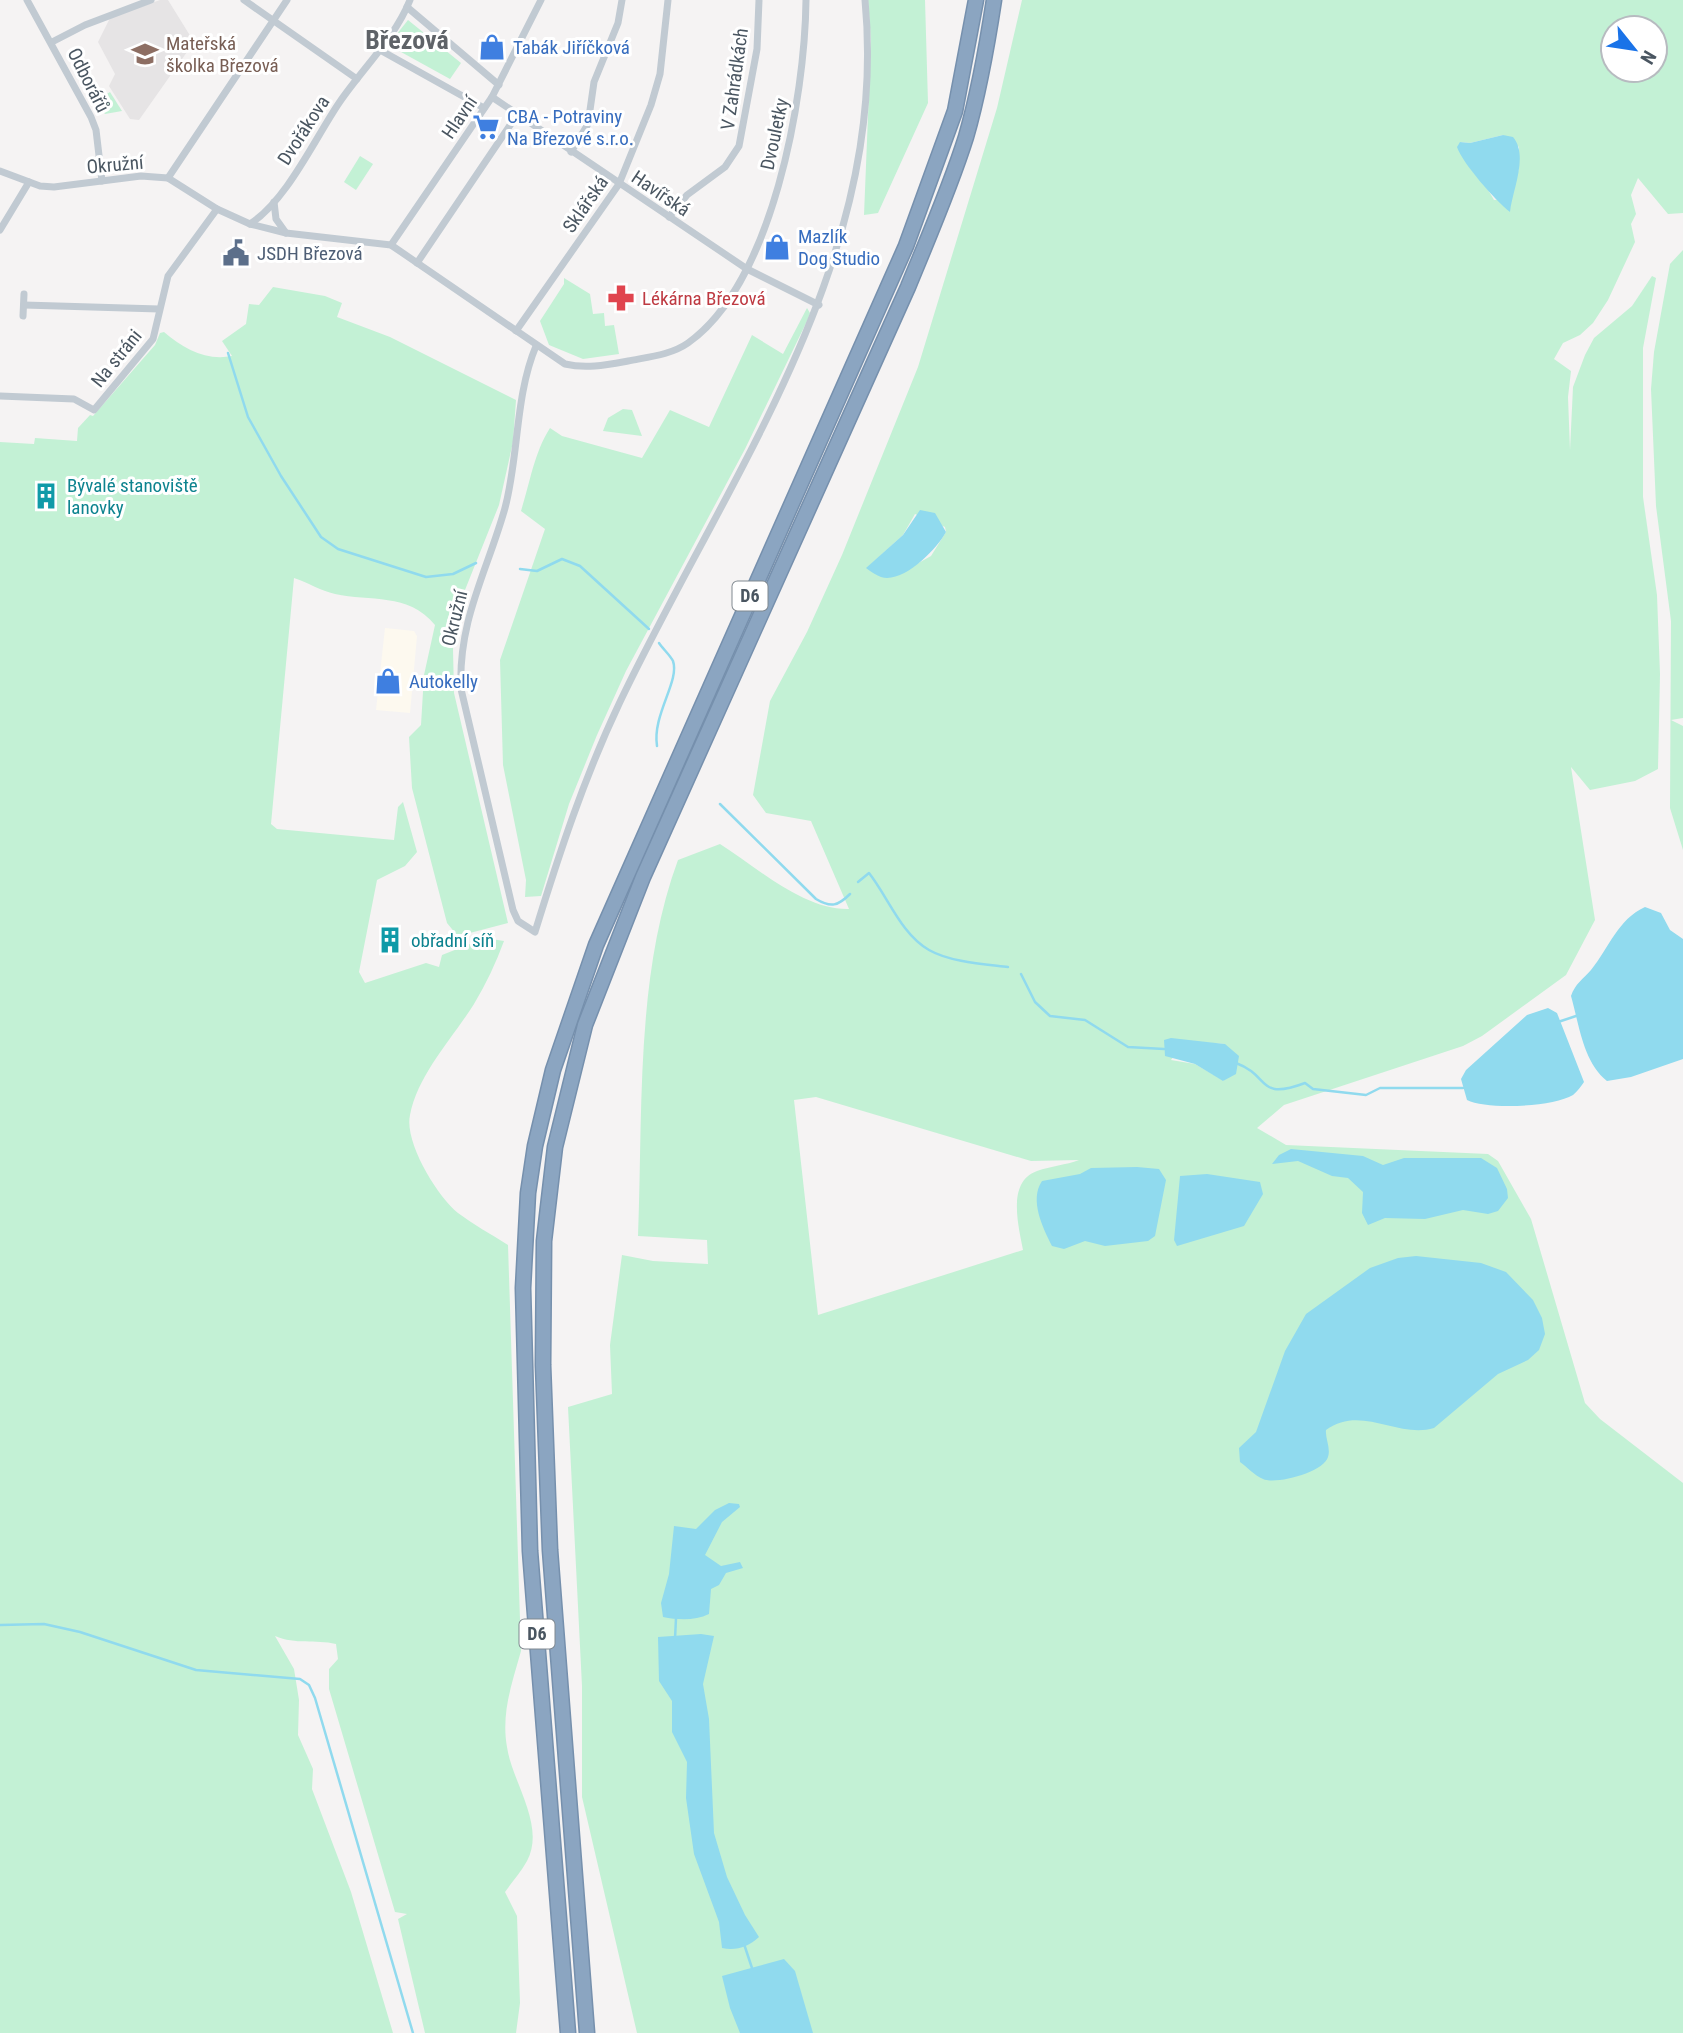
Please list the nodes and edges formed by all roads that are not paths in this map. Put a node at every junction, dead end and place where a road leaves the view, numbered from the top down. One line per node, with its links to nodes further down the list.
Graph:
1 (27, 0): 15 (street, Odborářů)
2 (151, 0): 15 (street)
3 (244, 0): 14 (street)
4 (287, 0): 14 (street)
5 (541, 0): 18 (street, Hlavní)
6 (622, 0): 22 (street)
7 (668, 0): 27 (street, Sklářská)
8 (759, 0): 30 (street, V Zahrádkách)
9 (806, 0): 36 (street, Dvouletky)
10 (865, 0): 38 (street)
11 (976, 0): 45 (highway, D6)
12 (994, 0): 46 (highway, D6)
13 (408, 4): 16 (street, Dvořákova); 18 (street)
14 (273, 20): 17 (street); 24 (street)
15 (52, 43): 25 (street, Odborářů)
16 (380, 50): 17 (street, Dvořákova); 20 (street)
17 (357, 79): 28 (street, Dvořákova)
18 (499, 85): 19 (street, Hlavní)
19 (492, 97): 20 (street, Hlavní); 21 (street, Havířská)
20 (484, 108): 34 (street, Hlavní)
21 (517, 115): 22 (street, Havířská); 35 (street)
22 (571, 152): 27 (street, Havířská)
23 (0, 172): 26 (street, Okružní)
24 (168, 178): 25 (street, Okružní); 29 (street, Okružní)
25 (102, 181): 26 (street, Okružní)
26 (29, 182): 32 (street)
27 (620, 184): 30 (street, Havířská); 42 (street, Sklářská)
28 (274, 202): 31 (street, Dvořákova); 33 (street)
29 (217, 209): 31 (street, Okružní); 40 (street, Na stráni)
30 (669, 217): 36 (street, Havířská)
31 (250, 224): 33 (street, Okružní)
32 (0, 230)
33 (286, 233): 34 (street, Okružní)
34 (391, 245): 35 (street, Okružní)
35 (417, 263): 42 (street, Okružní)
36 (747, 269): 38 (street, Havířská); 43 (street, Okružní)
37 (24, 294): 39 (street)
38 (819, 304): 43 (street, Okružní)
39 (24, 305): 40 (street, Na stráni); 41 (street)
40 (159, 309): 44 (street, Na stráni)
41 (23, 316)
42 (516, 331): 43 (street, Okružní)
43 (536, 346)
44 (0, 396)
45 (568, 2033)
46 (587, 2033)

